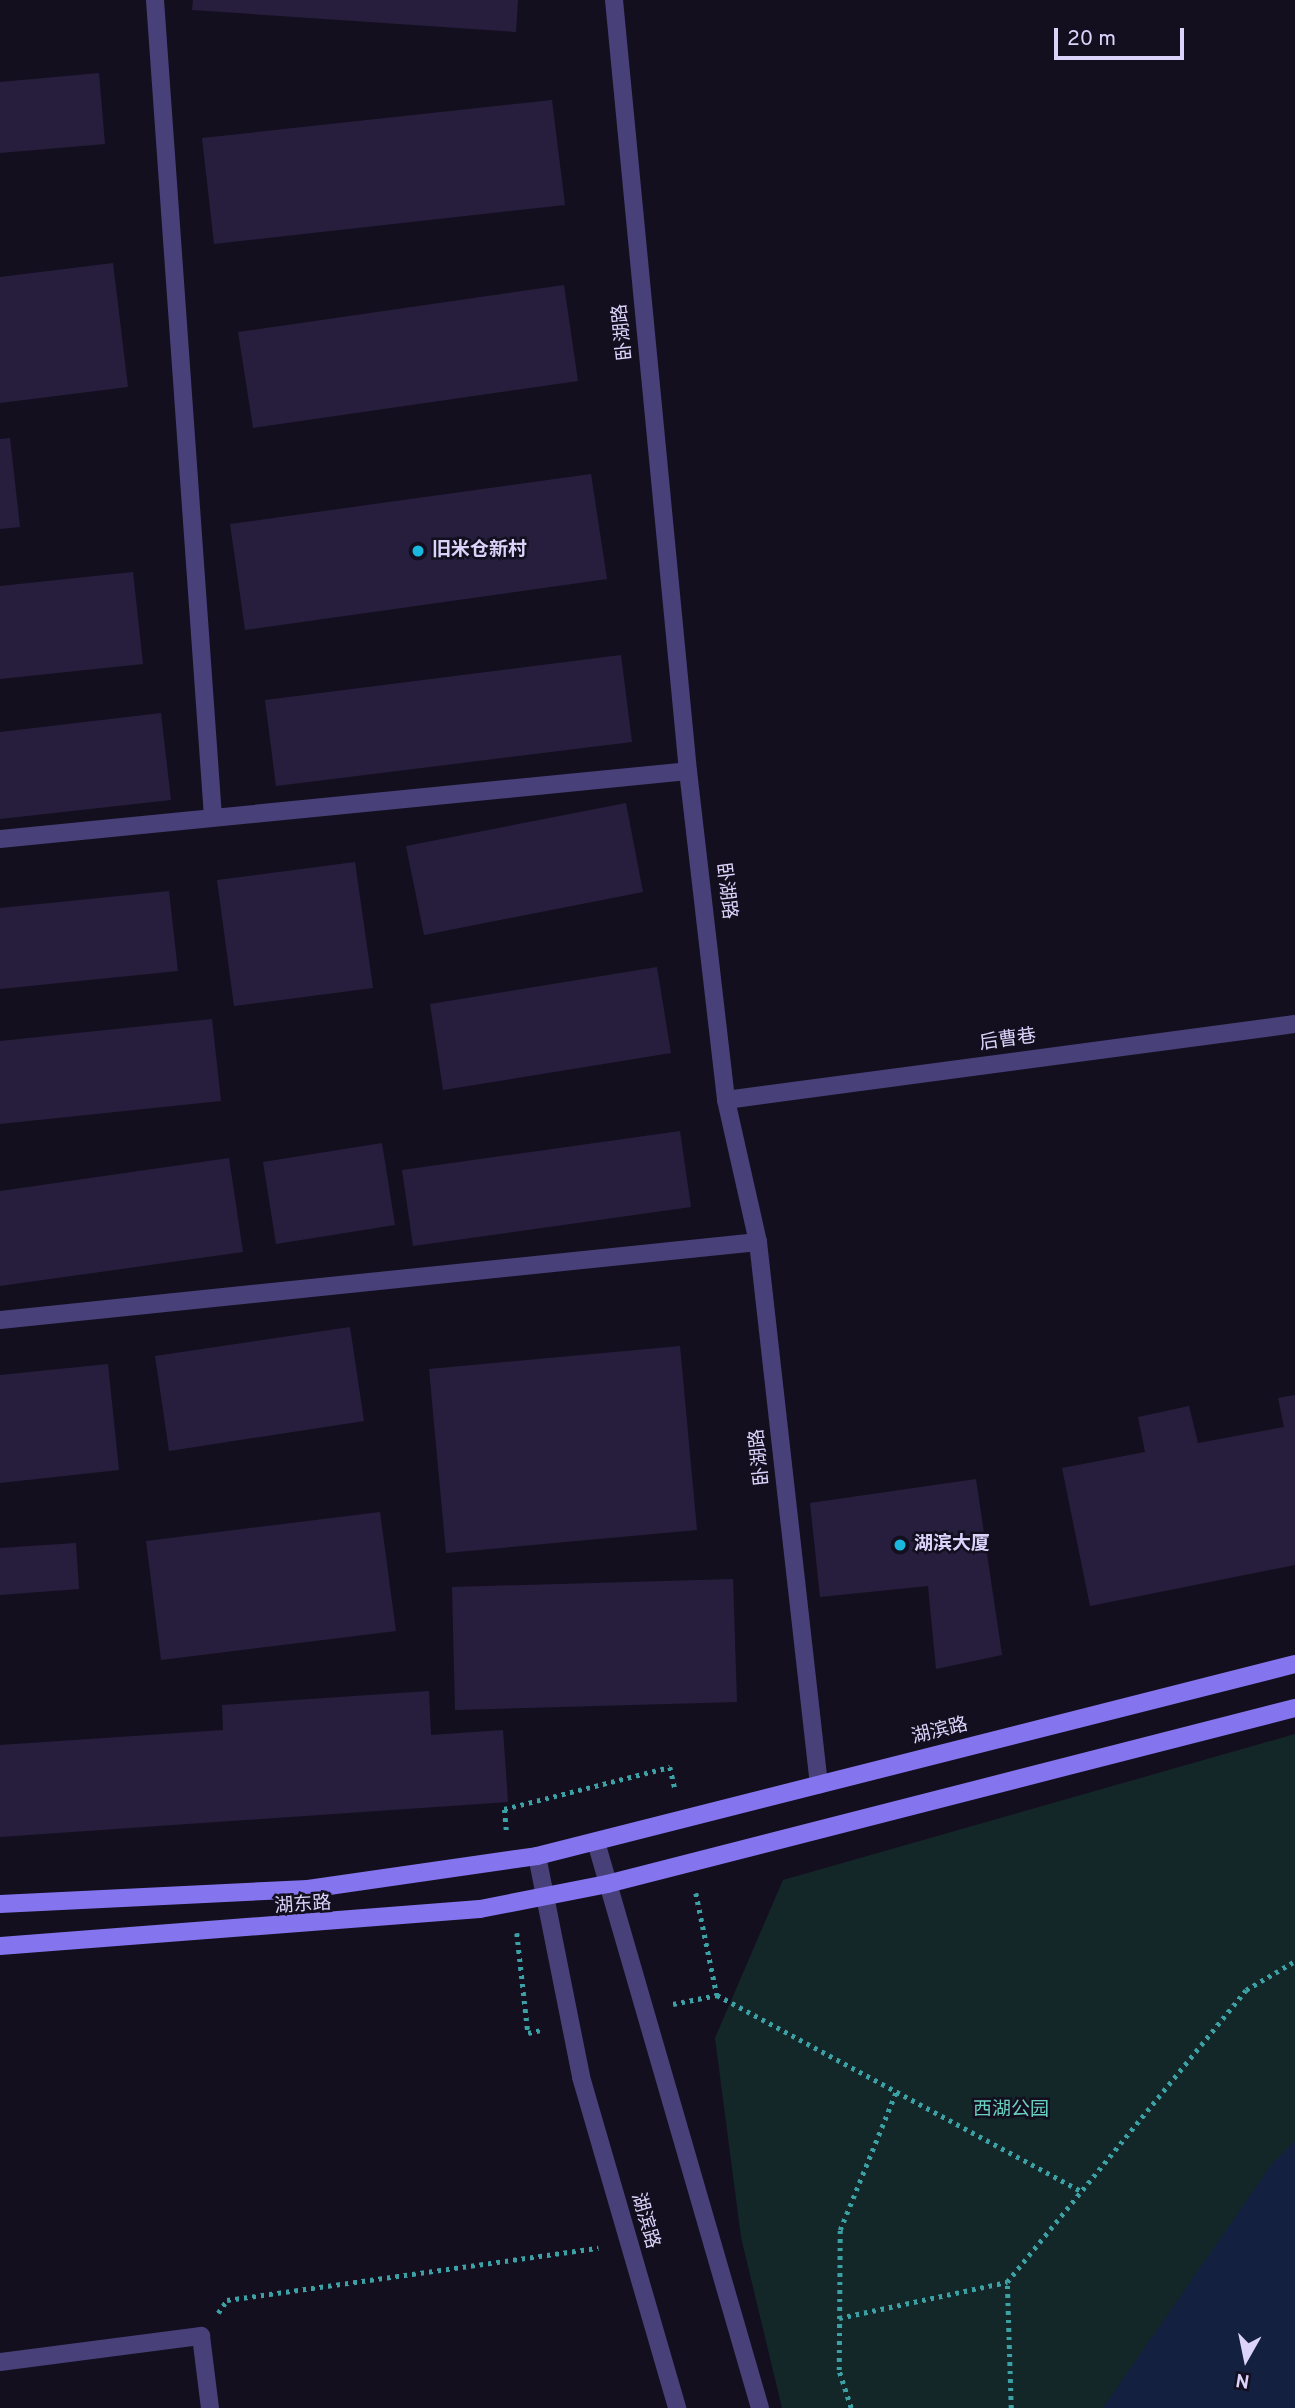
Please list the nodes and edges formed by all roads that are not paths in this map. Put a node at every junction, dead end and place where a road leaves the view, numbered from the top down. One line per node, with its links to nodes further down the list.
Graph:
1 (155, 0): 4 (street)
2 (614, 0): 3 (street, 卧湖路)
3 (688, 771): 4 (street); 7 (street, 卧湖路)
4 (213, 817): 5 (street)
5 (0, 839)
6 (1295, 1024): 7 (street, 后曹巷)
7 (726, 1100): 8 (street, 卧湖路)
8 (758, 1242): 9 (street); 12 (street, 卧湖路)
9 (0, 1320)
10 (1295, 1664): 12 (main road, 湖滨路)
11 (1295, 1708): 15 (main road)
12 (819, 1785): 13 (main road, 湖滨路)
13 (596, 1842): 14 (main road, 湖滨路); 15 (street)
14 (537, 1856): 16 (street, 湖滨路); 17 (main road, 湖东路)
15 (607, 1884): 16 (main road, 湖东路); 22 (street)
16 (543, 1898): 18 (main road, 湖东路); 21 (street, 湖滨路)
17 (0, 1905)
18 (0, 1946)
19 (0, 2362): 20 (street)
20 (209, 2408)
21 (677, 2408)
22 (761, 2408)

